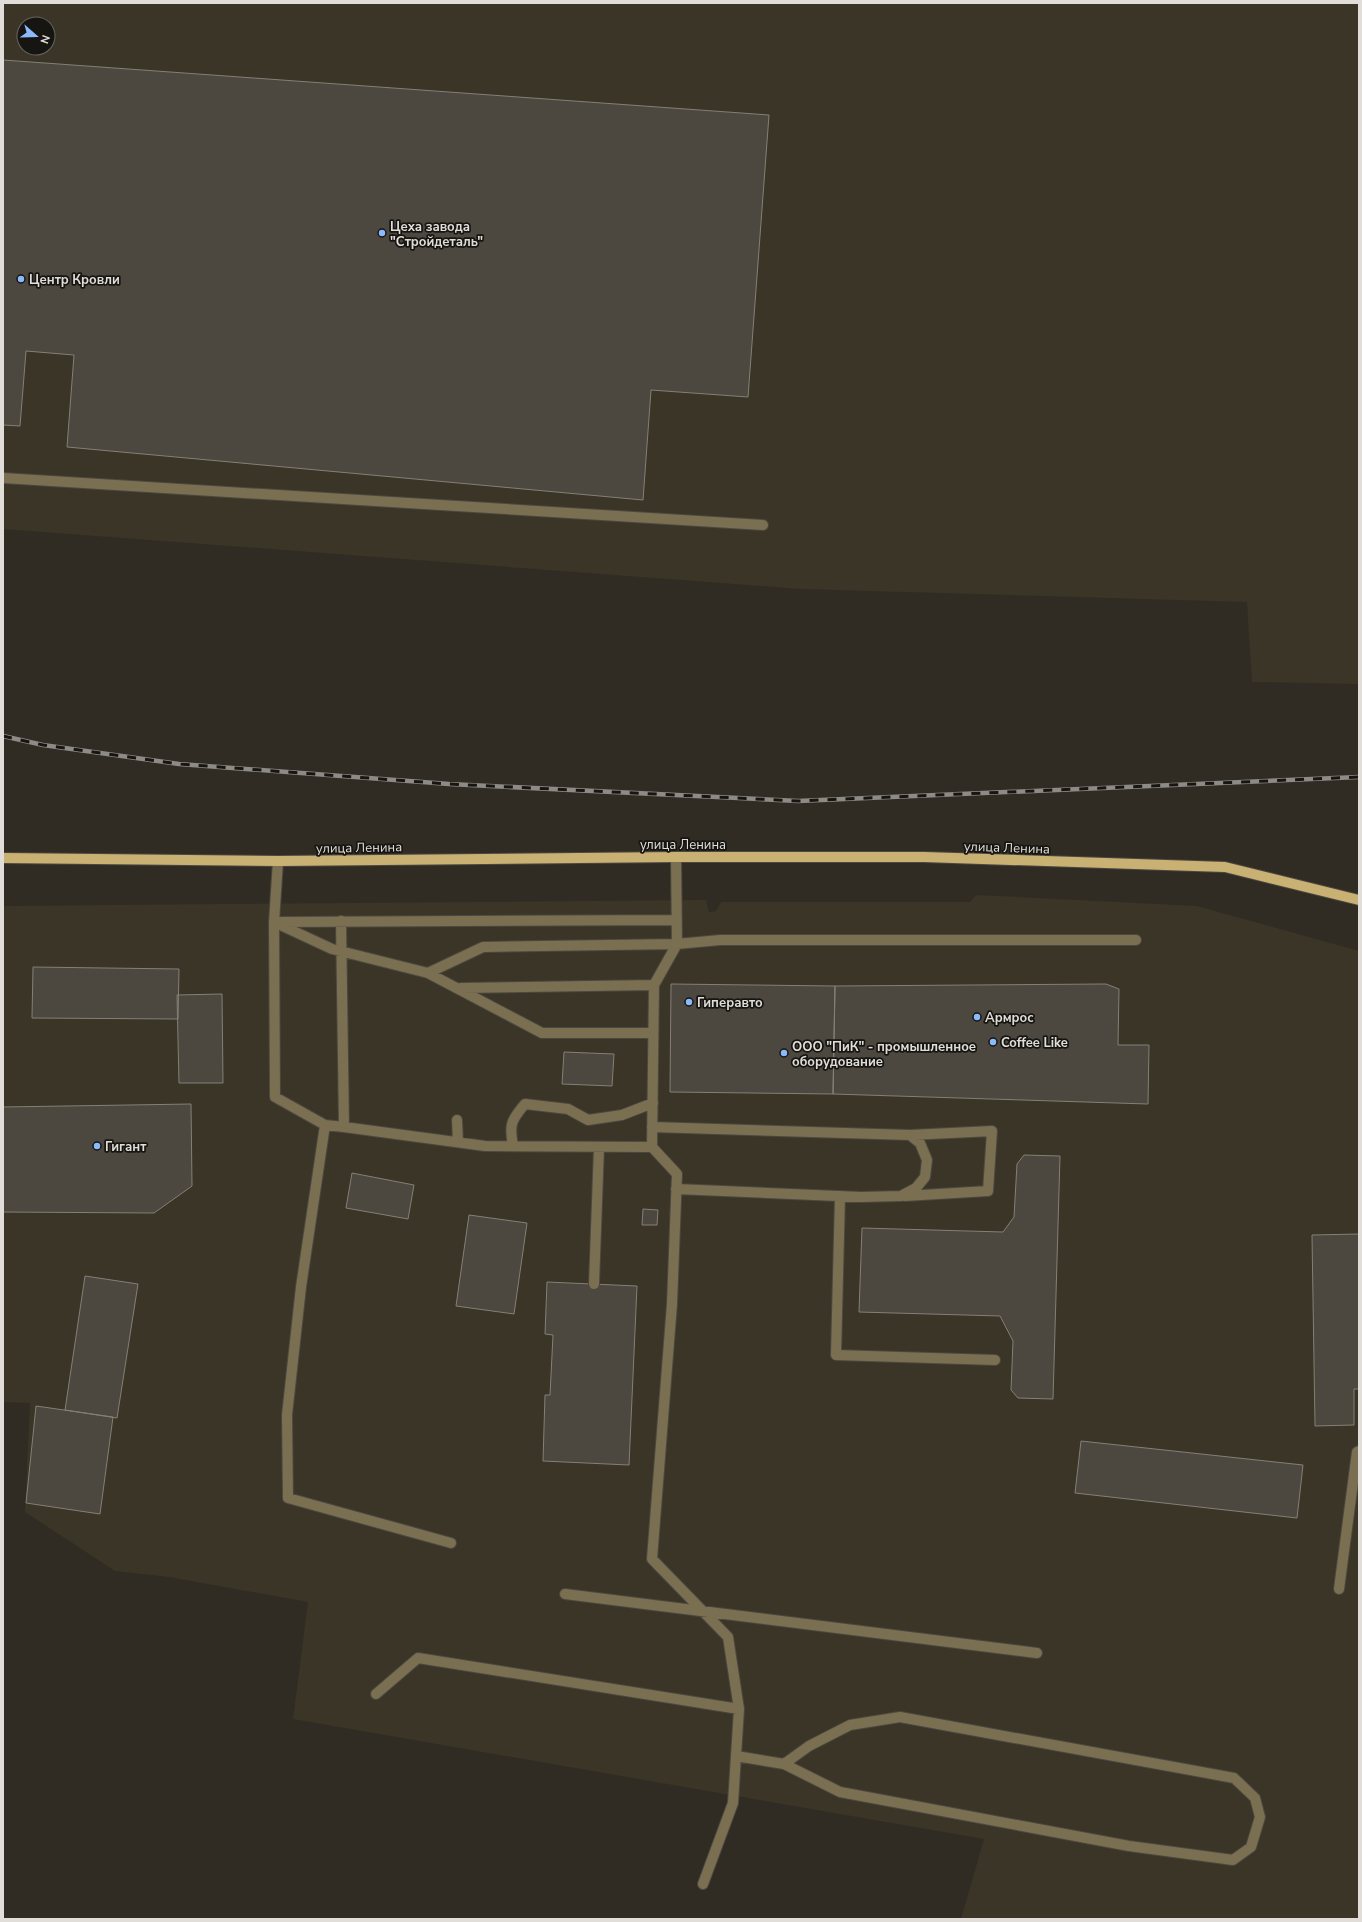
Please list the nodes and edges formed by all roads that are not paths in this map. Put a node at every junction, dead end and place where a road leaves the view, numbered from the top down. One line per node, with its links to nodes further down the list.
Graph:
1 (3, 478): 2 (lane)
2 (763, 525)
3 (676, 857): 5 (main road, улица Ленина); 6 (main road, улица Ленина); 7 (lane)
4 (3, 858): 5 (main road, улица Ленина)
5 (278, 861): 9 (lane)
6 (1359, 900)
7 (677, 920): 8 (lane); 11 (lane)
8 (341, 921): 9 (lane); 12 (lane)
9 (274, 922): 12 (lane); 19 (lane)
10 (1136, 940): 11 (lane)
11 (676, 944): 13 (lane); 14 (lane)
12 (341, 951): 13 (lane); 20 (lane)
13 (428, 973): 15 (lane)
14 (654, 985): 15 (lane); 16 (lane)
15 (459, 988): 16 (lane)
16 (653, 1033): 17 (lane)
17 (653, 1103): 21 (lane); 24 (lane)
18 (457, 1120): 23 (lane)
19 (325, 1125): 20 (lane); 33 (lane)
20 (344, 1127): 23 (lane)
21 (652, 1127): 22 (lane); 26 (lane)
22 (910, 1134): 29 (lane); 29 (lane)
23 (458, 1142): 24 (lane)
24 (514, 1146): 25 (lane)
25 (599, 1147): 26 (lane); 30 (lane)
26 (652, 1147): 27 (lane)
27 (676, 1189): 28 (lane); 36 (lane)
28 (840, 1196): 29 (lane); 31 (lane)
29 (901, 1196)
30 (594, 1284)
31 (995, 1360)
32 (1359, 1451): 34 (lane)
33 (451, 1544)
34 (1339, 1589)
35 (565, 1594): 36 (lane)
36 (704, 1611): 37 (lane); 39 (lane)
37 (1037, 1653)
38 (376, 1694): 39 (lane)
39 (739, 1710): 40 (lane)
40 (736, 1756): 41 (lane); 42 (lane)
41 (784, 1764): 41 (lane)
42 (703, 1884)

